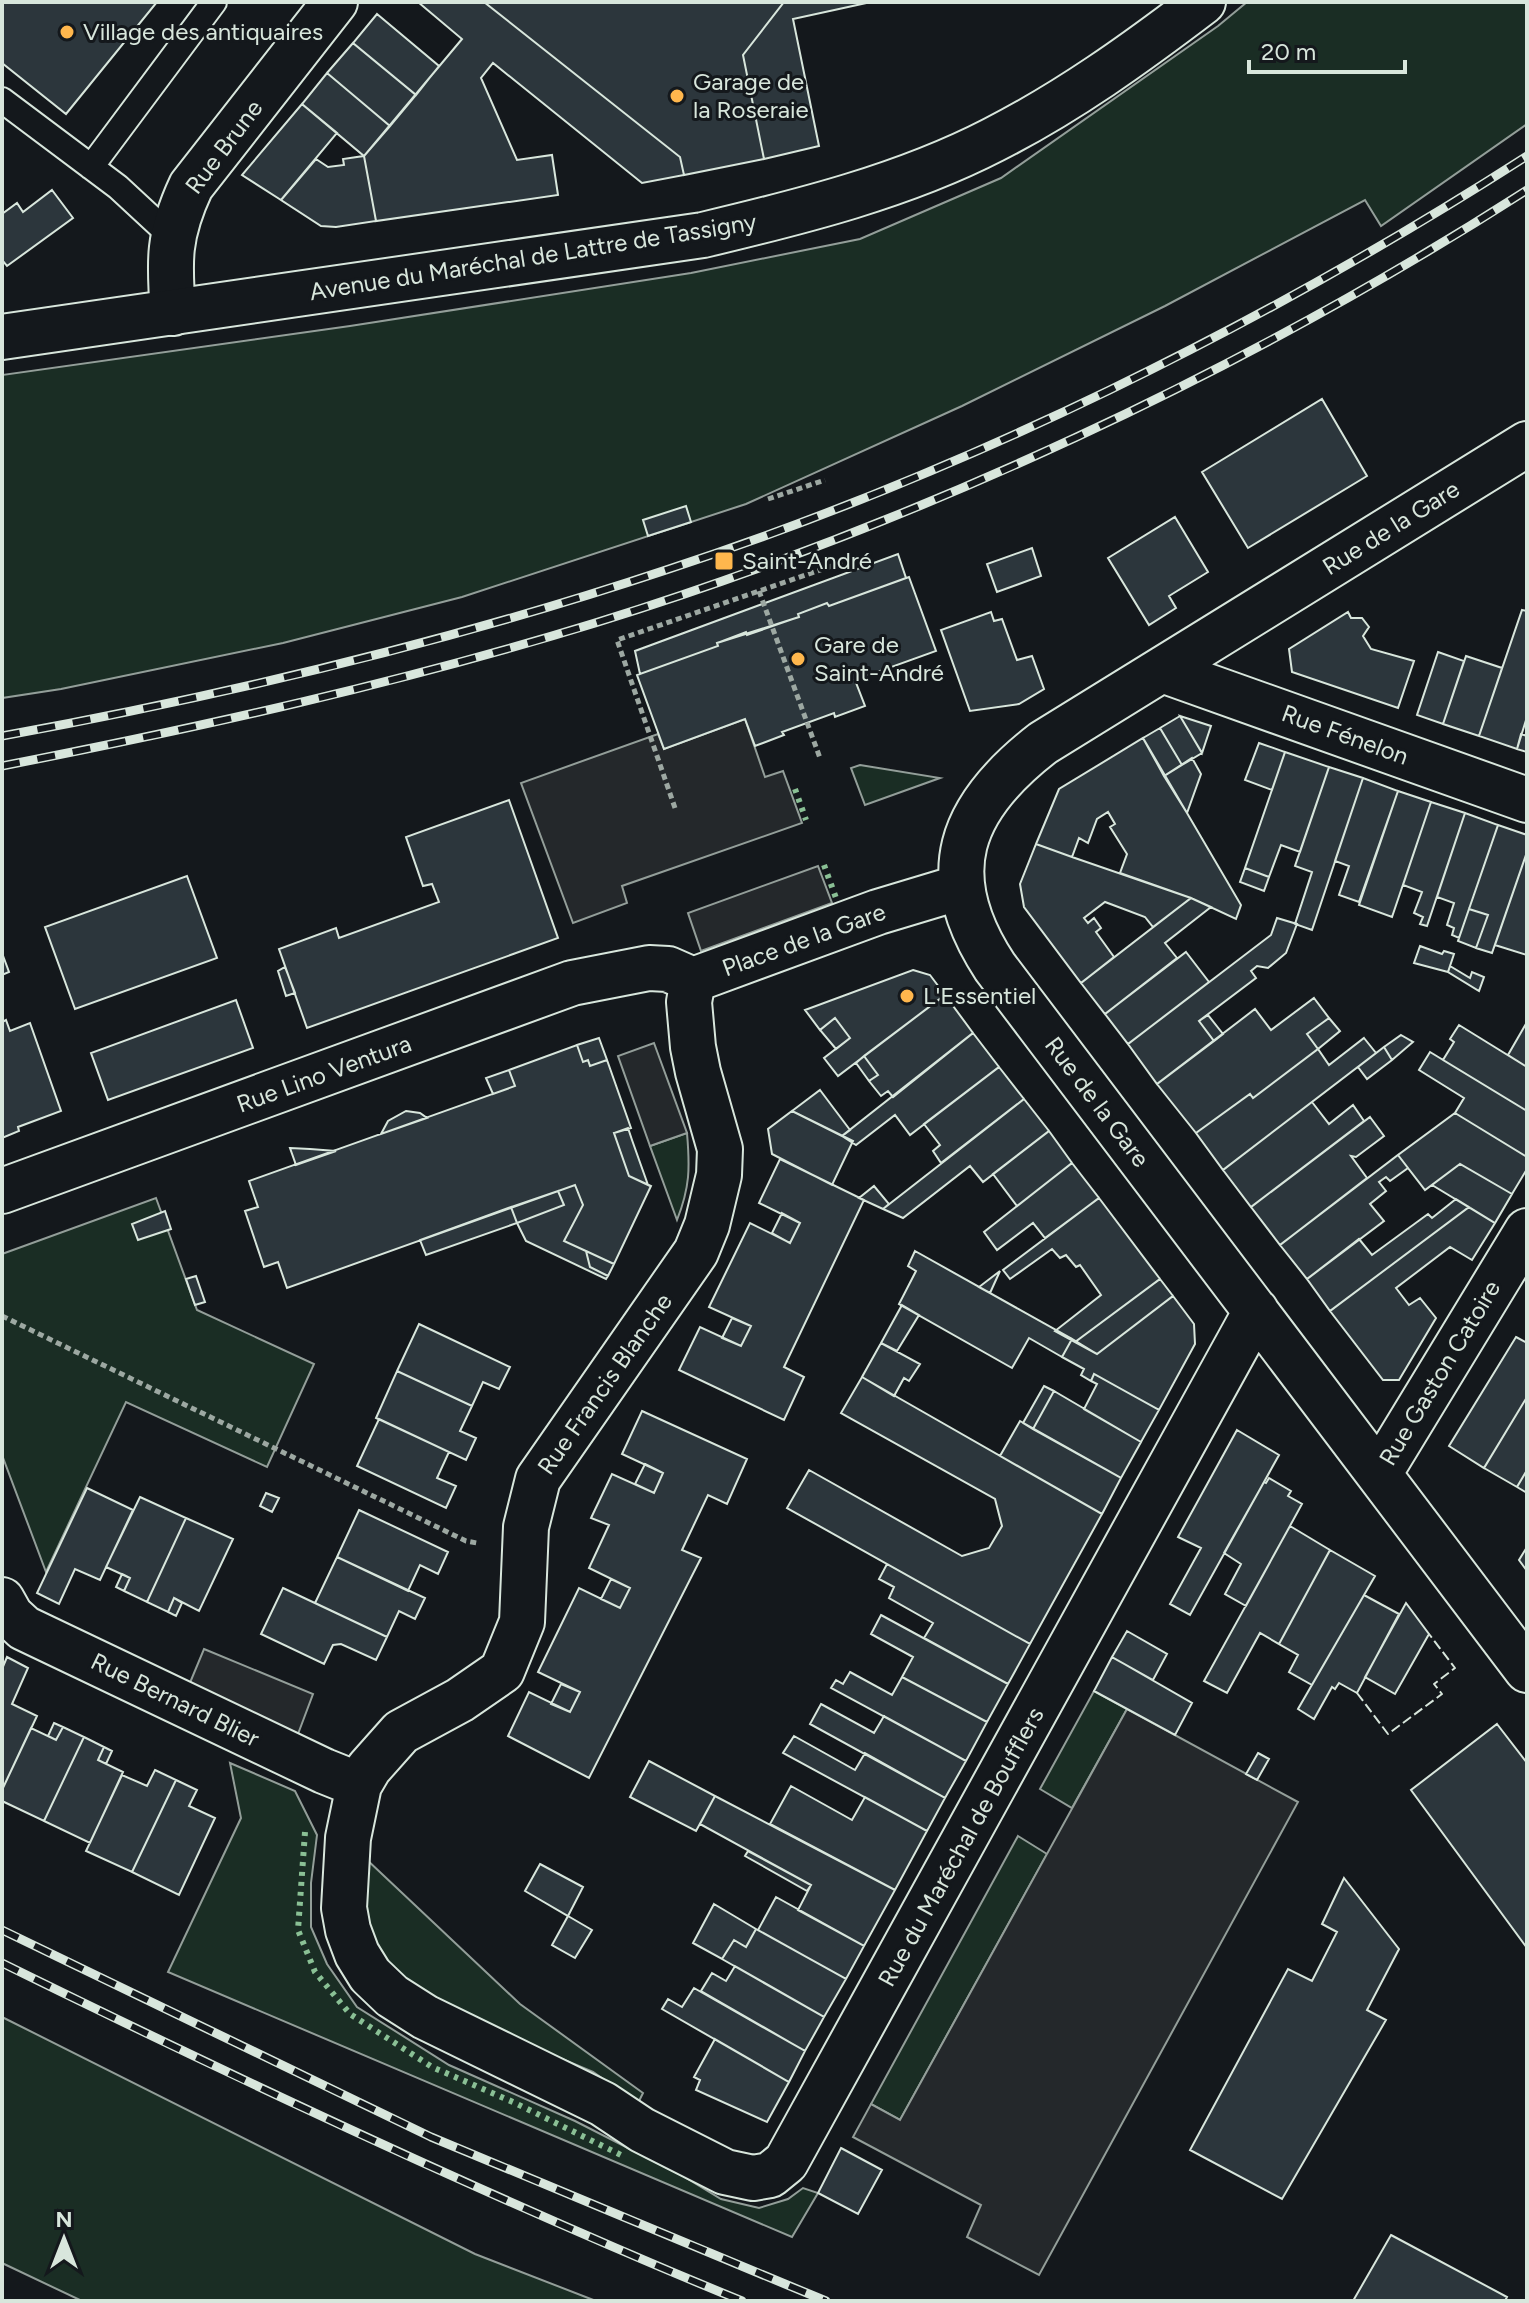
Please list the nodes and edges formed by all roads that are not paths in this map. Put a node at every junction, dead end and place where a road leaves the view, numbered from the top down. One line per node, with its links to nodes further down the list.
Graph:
1 (214, 2): 5 (lane)
2 (335, 2): 6 (street, Rue Brune)
3 (1203, 2): 7 (street, Avenue du Maréchal de Lattre de Tassigny)
4 (2, 100): 5 (lane)
5 (91, 167): 6 (lane)
6 (172, 237): 7 (street, Rue Brune)
7 (173, 313): 8 (street, Avenue du Maréchal de Lattre de Tassigny)
8 (2, 337)
9 (1527, 444): 10 (street, Rue de la Gare)
10 (1162, 670): 11 (street, Rue Fénelon); 12 (street, Rue de la Gare)
11 (1527, 800)
12 (961, 887): 14 (street, Place de la Gare); 17 (street, Rue de la Gare)
13 (649, 968): 14 (street, Place de la Gare); 15 (street, Rue Lino Ventura)
14 (693, 980): 21 (street, Rue Francis Blanche)
15 (2, 1191)
16 (1527, 1231): 18 (street, Rue Gaston Catoire)
17 (1256, 1311): 18 (street, Rue de la Gare); 22 (street, Rue du Maréchal de Boufflers)
18 (1379, 1474): 20 (street, Rue de la Gare)
19 (2, 1600): 21 (street, Rue Bernard Blier)
20 (1527, 1670)
21 (359, 1785): 22 (street, Rue Francis Blanche)
22 (563, 2084)

